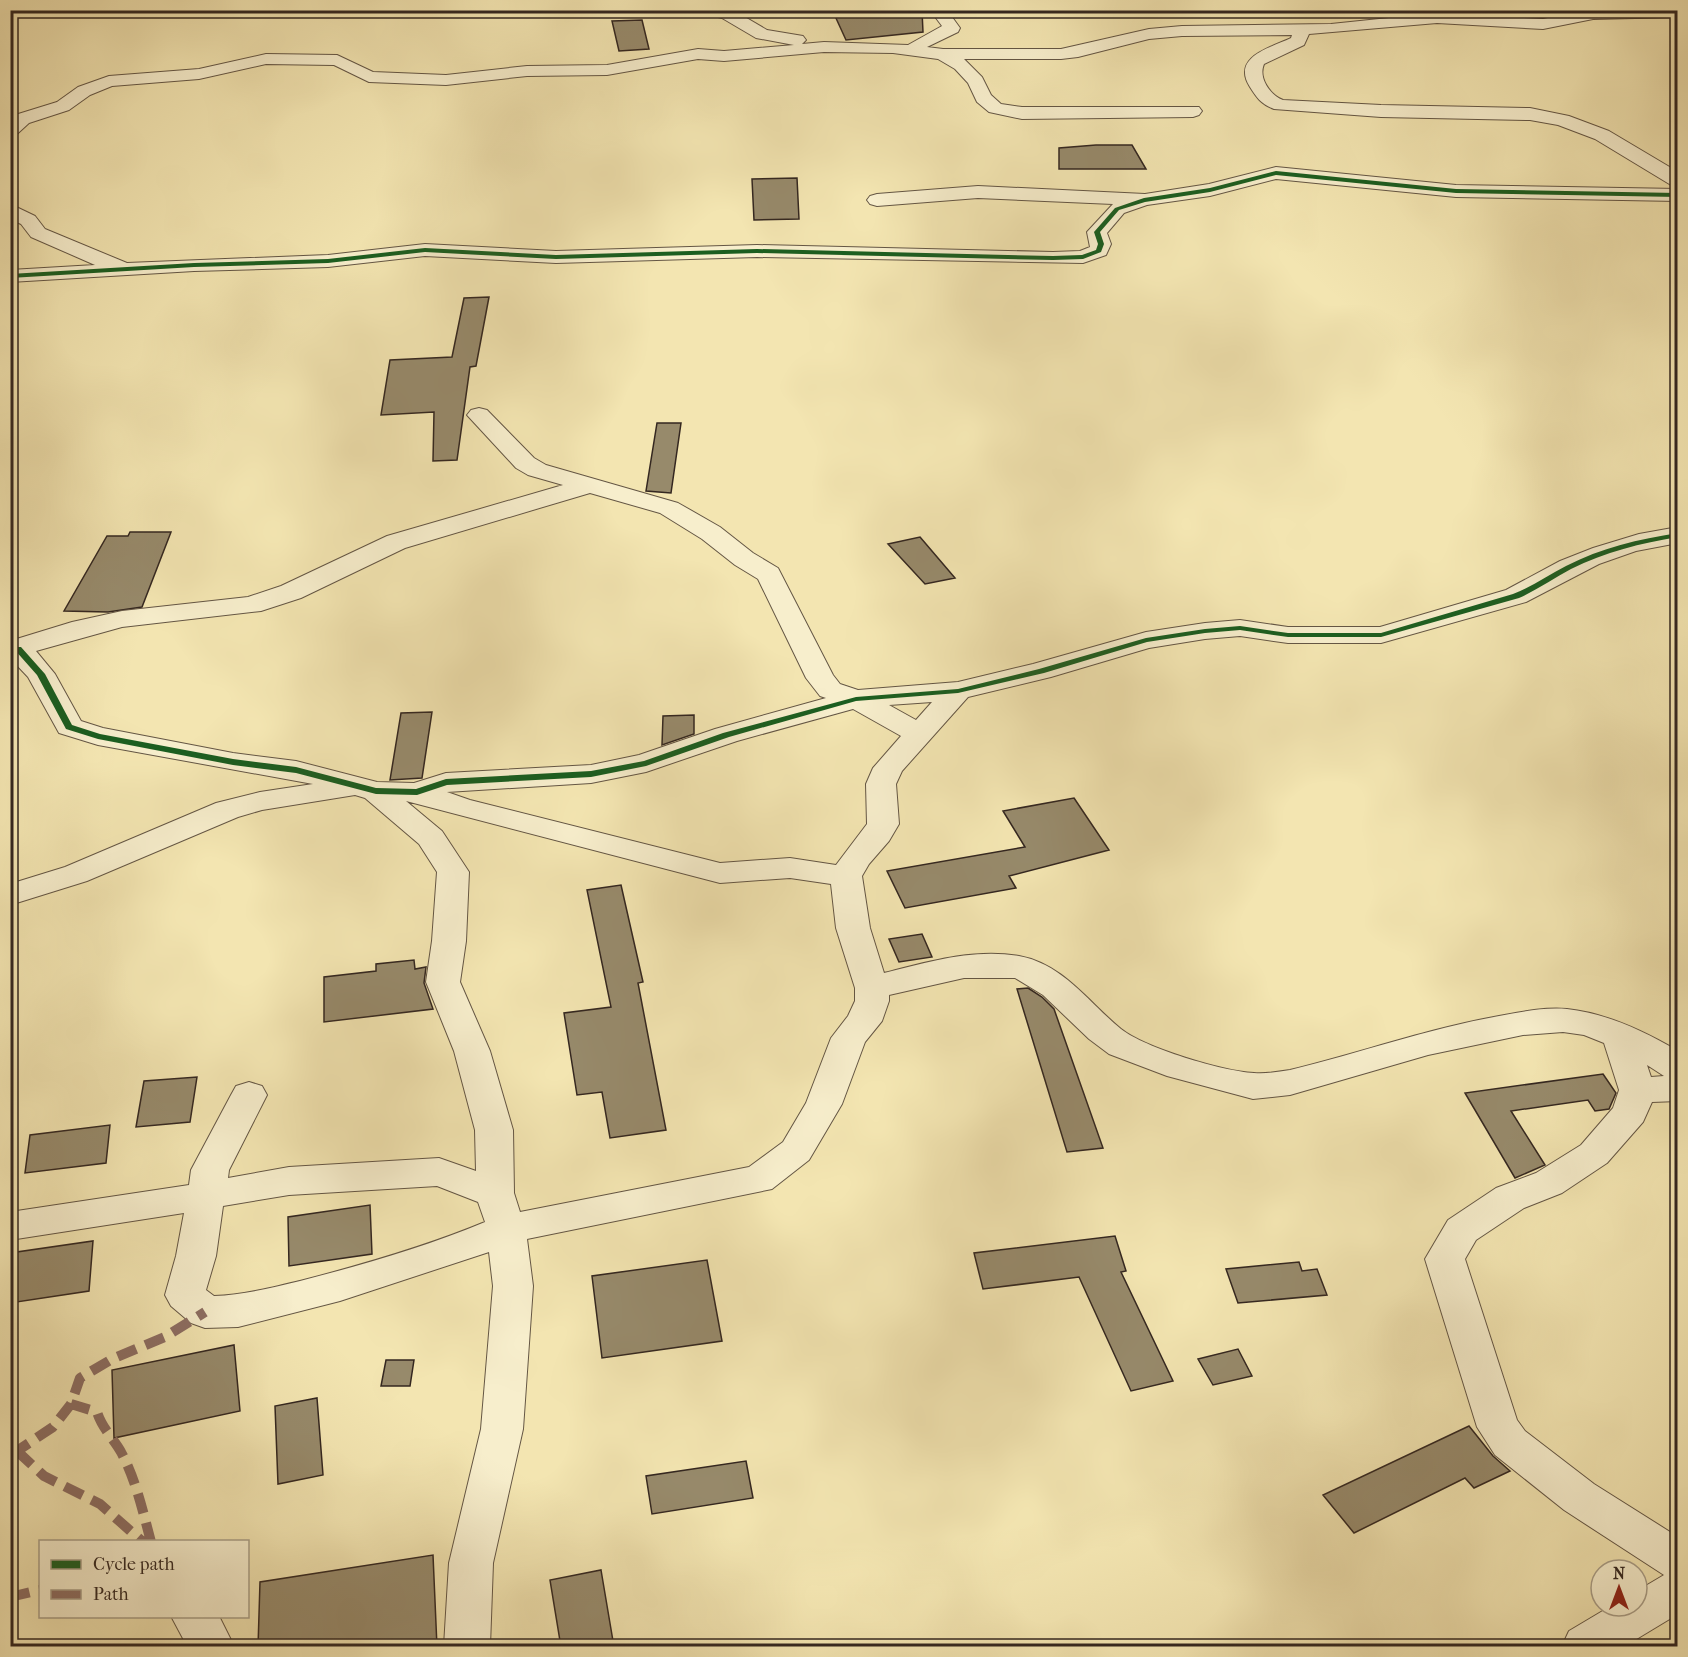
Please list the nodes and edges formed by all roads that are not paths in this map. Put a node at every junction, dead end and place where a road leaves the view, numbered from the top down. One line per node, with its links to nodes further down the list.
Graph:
1 (709, 10): 7 (street)
2 (938, 10): 8 (street)
3 (1499, 10): 5 (street)
4 (1677, 12): 5 (street)
5 (1480, 20): 6 (street)
6 (1303, 29): 9 (street); 12 (street)
7 (824, 47): 8 (street); 11 (street)
8 (911, 50): 9 (street)
9 (943, 54): 10 (street)
10 (1193, 111)
11 (10, 130)
12 (1677, 182)
13 (1677, 195): 15 (street)
14 (877, 200): 15 (street)
15 (1144, 200): 18 (street)
16 (10, 210): 17 (street)
17 (20, 255): 18 (street); 18 (street)
18 (126, 270)
19 (479, 415): 20 (street)
20 (588, 486): 22 (street); 24 (street)
21 (1677, 535): 23 (street)
22 (14, 649): 26 (street)
23 (958, 691): 24 (street); 25 (street)
24 (856, 699): 25 (street); 27 (street)
25 (918, 733): 28 (street)
26 (366, 789): 27 (street); 29 (street); 37 (street)
27 (417, 792): 28 (street)
28 (846, 876): 30 (street)
29 (10, 895)
30 (872, 988): 31 (street); 37 (street)
31 (1620, 1036): 32 (street); 34 (street)
32 (1677, 1068)
33 (1677, 1088): 34 (street)
34 (1637, 1090): 39 (street)
35 (249, 1095): 36 (street)
36 (204, 1196): 37 (street); 37 (street); 38 (street)
37 (500, 1211): 43 (street)
38 (10, 1226)
39 (1677, 1562)
40 (1677, 1590): 44 (street)
41 (195, 1618): 42 (street)
42 (211, 1647)
43 (467, 1647)
44 (1585, 1647)

